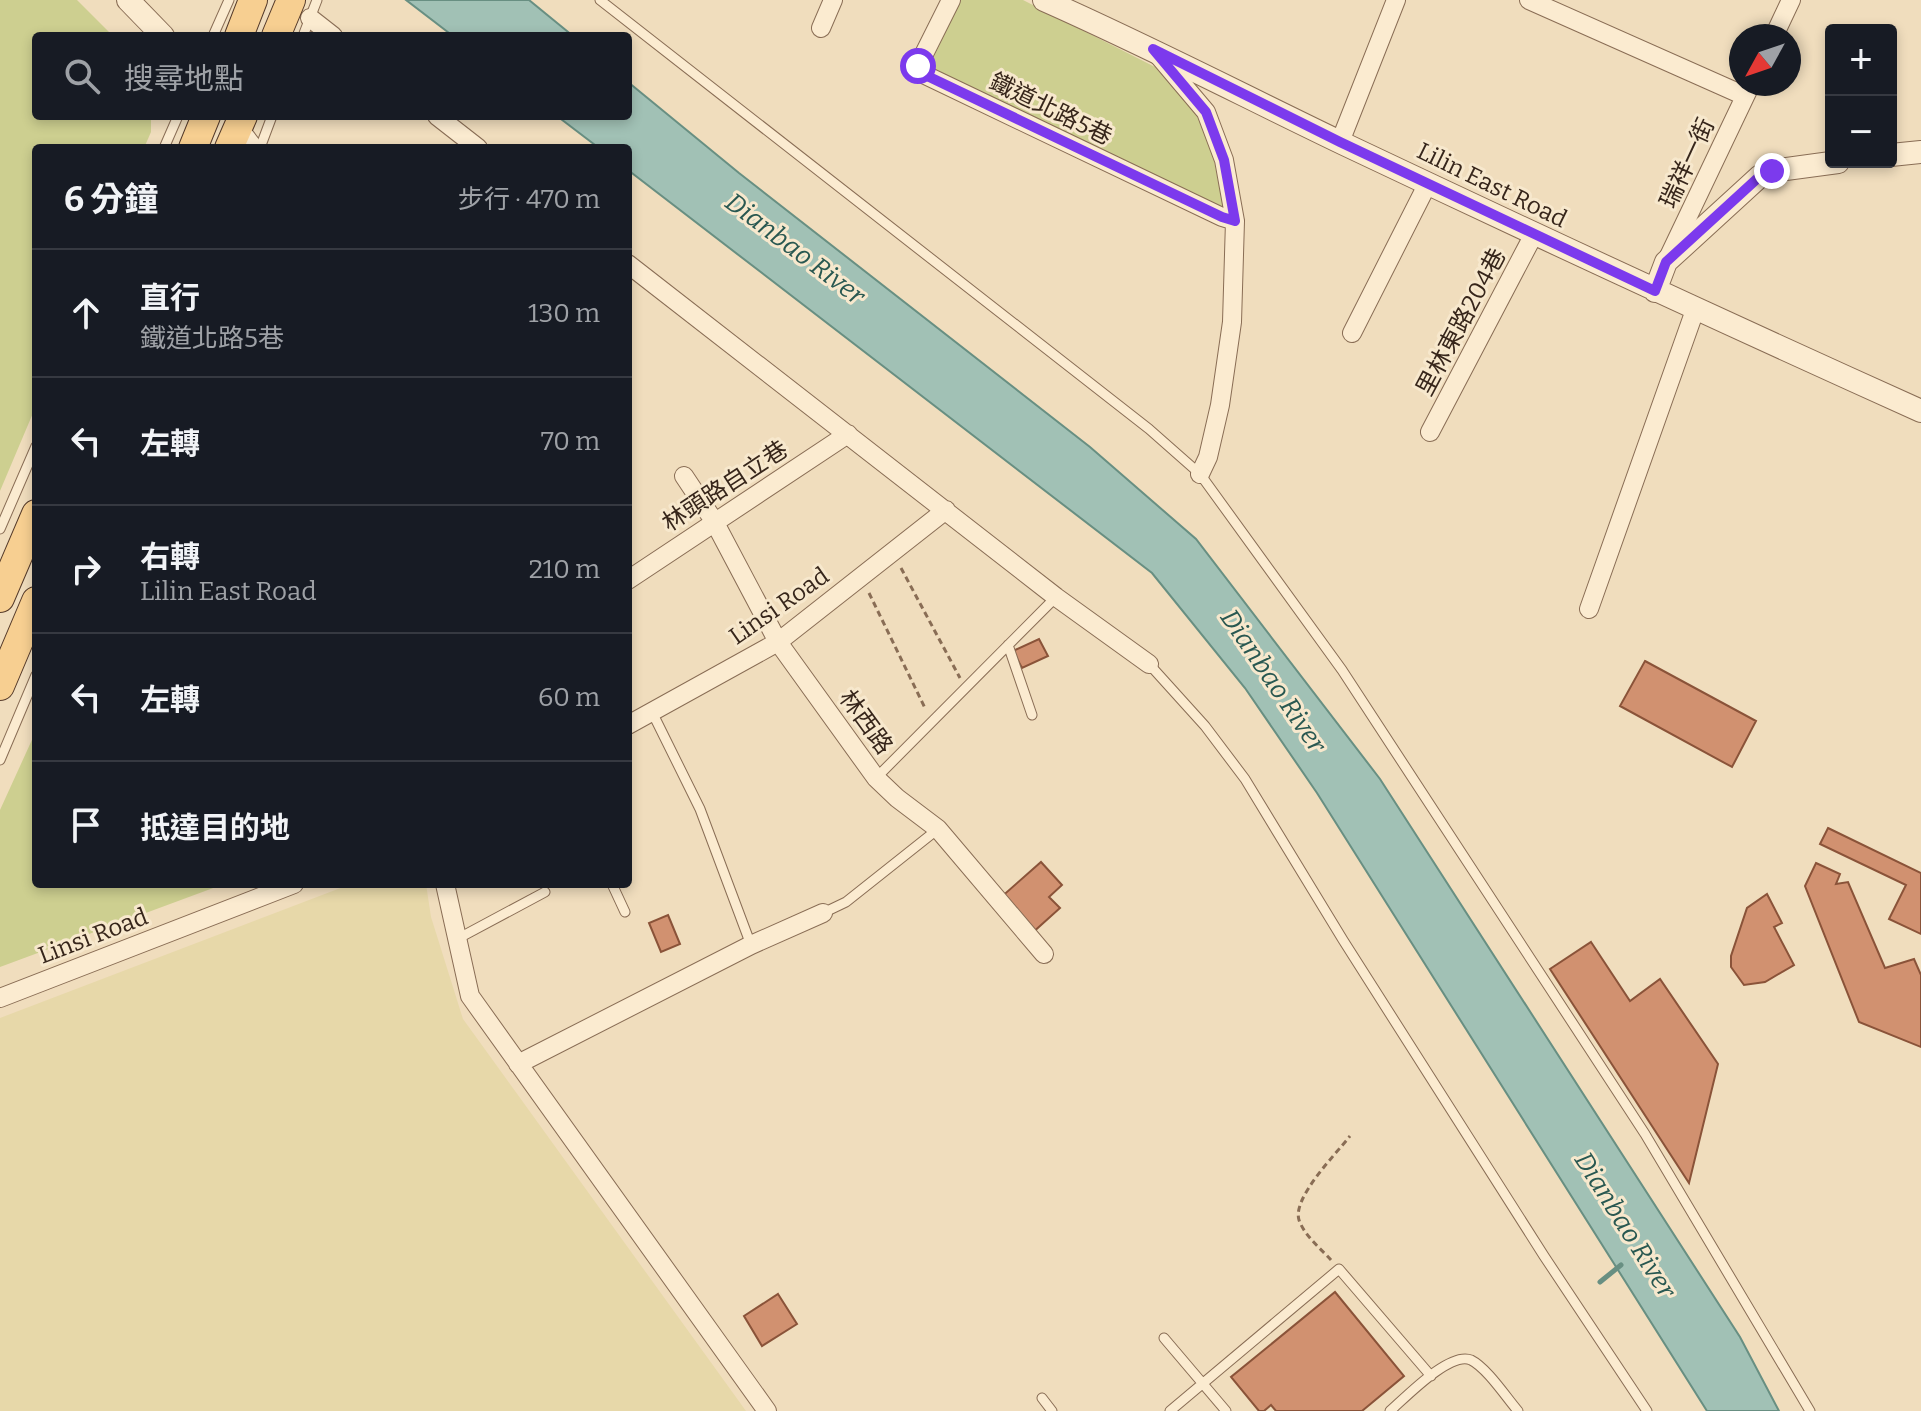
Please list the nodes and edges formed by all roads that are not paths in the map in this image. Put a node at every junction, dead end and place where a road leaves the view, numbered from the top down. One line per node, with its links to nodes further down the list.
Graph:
1 (128, 0): 15 (street)
2 (229, 0): 16 (lane)
3 (253, 0): 17 (main road)
4 (317, 0): 12 (lane)
5 (600, 0): 47 (lane)
6 (833, 0): 14 (street)
7 (951, 0): 36 (street, 鐵道北路5巷)
8 (1044, 0): 20 (street, Lilin East Road)
9 (1396, 0): 27 (street)
10 (1529, 0): 21 (street)
11 (1791, 0): 13 (street)
12 (301, 18): 18 (main road); 19 (street)
13 (1780, 24)
14 (821, 28)
15 (159, 32)
16 (215, 32)
17 (241, 32)
18 (282, 32)
19 (326, 32)
20 (1153, 49): 27 (street, Lilin East Road); 36 (street)
21 (1729, 82)
22 (1745, 96): 38 (street, 瑞祥一街)
23 (176, 120): 28 (lane)
24 (204, 120): 29 (main road)
25 (270, 120): 30 (lane)
26 (442, 120): 31 (street)
27 (1340, 142): 35 (street, Lilin East Road)
28 (166, 144)
29 (195, 144)
30 (262, 144)
31 (473, 144)
32 (1921, 152): 33 (street)
33 (1897, 154)
34 (1825, 164): 38 (street)
35 (1428, 183): 37 (street, Lilin East Road); 42 (street)
36 (1235, 221): 47 (street)
37 (1534, 234): 40 (street, Lilin East Road); 44 (street, 里林東路204巷)
38 (1666, 262): 40 (street)
39 (632, 267): 45 (street)
40 (1655, 291): 41 (street, Lilin East Road)
41 (1695, 310): 43 (street, Lilin East Road); 56 (street)
42 (1352, 333)
43 (1921, 411)
44 (1430, 432)
45 (848, 434): 49 (street); 50 (street, 林頭路自立巷)
46 (32, 455): 52 (lane)
47 (1200, 474): 91 (lane)
48 (684, 476): 50 (street, 林西路)
49 (946, 510): 54 (street); 58 (street, Linsi Road)
50 (714, 521): 53 (street, 林頭路自立巷); 58 (street, 林西路)
51 (32, 523): 55 (main road)
52 (0, 529)
53 (632, 577)
54 (1056, 597): 59 (lane, 林西路); 60 (street)
55 (0, 598)
56 (1589, 609)
57 (32, 610): 62 (main road)
58 (778, 642): 63 (street, Linsi Road); 67 (street, 林西路)
59 (1008, 645): 64 (lane); 67 (lane, 林西路)
60 (1149, 664): 90 (lane)
61 (32, 684): 66 (lane)
62 (0, 686)
63 (652, 712): 65 (street, Linsi Road); 76 (lane)
64 (1032, 715)
65 (632, 723)
66 (0, 760)
67 (876, 778): 68 (street)
68 (938, 829): 74 (lane); 77 (street)
69 (284, 888): 78 (street, Linsi Road)
70 (446, 888): 75 (street)
71 (614, 888): 73 (lane)
72 (545, 892): 75 (lane)
73 (625, 912)
74 (823, 913): 76 (street)
75 (459, 938): 79 (street)
76 (751, 945): 79 (street)
77 (1044, 954)
78 (0, 998)
79 (518, 1064): 84 (street)
80 (1164, 1338): 82 (lane)
81 (1431, 1376): 82 (lane); 88 (lane); 89 (lane)
82 (1203, 1384): 86 (lane); 87 (lane)
83 (1042, 1398): 85 (lane)
84 (767, 1411)
85 (1052, 1411)
86 (1170, 1411)
87 (1226, 1411)
88 (1390, 1411)
89 (1518, 1411)
90 (1647, 1411)
91 (1810, 1411)

